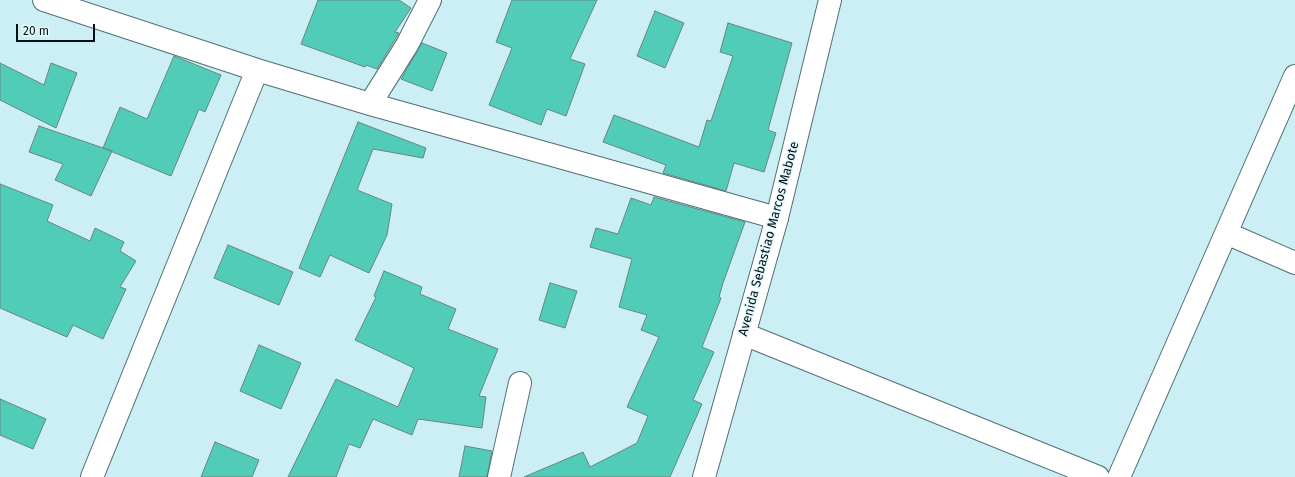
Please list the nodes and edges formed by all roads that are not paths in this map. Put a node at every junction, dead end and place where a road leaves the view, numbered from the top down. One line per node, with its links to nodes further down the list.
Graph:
1 (44, 0): 4 (street)
2 (430, 0): 6 (street)
3 (830, 0): 7 (street, Avenida Sebastiao Marcos Mabote)
4 (257, 70): 6 (street); 12 (street)
5 (1295, 76): 8 (street)
6 (370, 104): 7 (street)
7 (777, 218): 10 (street, Avenida Sebastiao Marcos Mabote)
8 (1226, 233): 9 (street); 16 (street)
9 (1295, 263)
10 (744, 334): 14 (street, Avenida Sebastiao Marcos Mabote); 15 (street)
11 (520, 383): 13 (street)
12 (92, 477)
13 (499, 477)
14 (704, 477)
15 (1098, 477)
16 (1119, 477)

